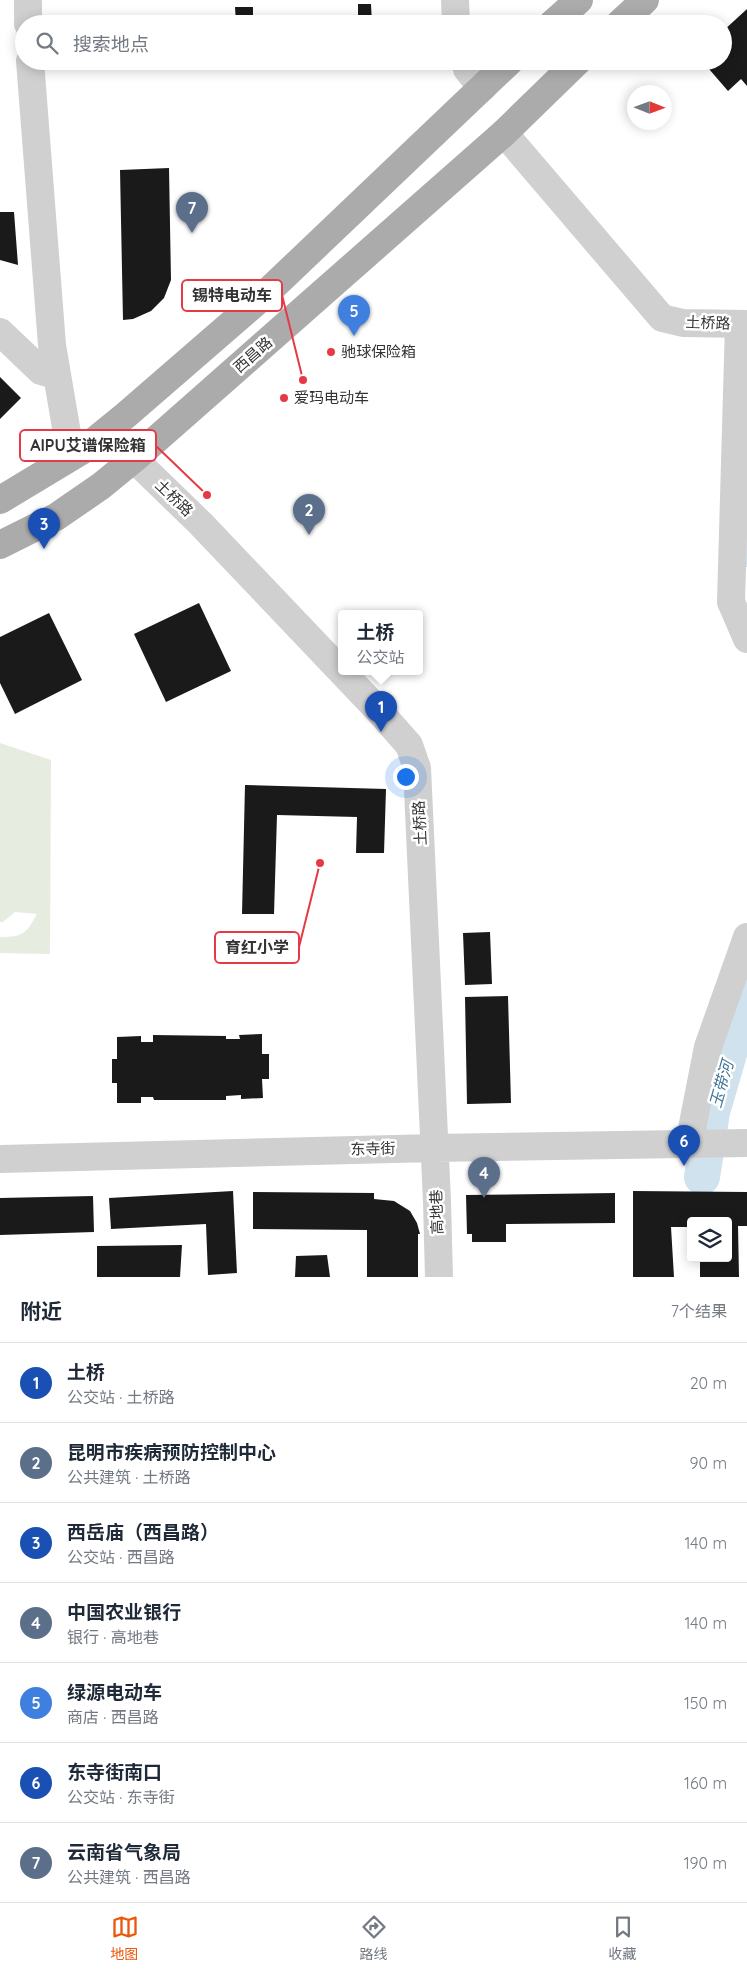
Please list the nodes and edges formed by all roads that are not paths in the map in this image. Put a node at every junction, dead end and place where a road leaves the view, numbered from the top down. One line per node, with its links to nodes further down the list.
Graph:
1 (28, 0): 5 (street)
2 (455, 0): 6 (street)
3 (579, 0): 7 (main road)
4 (645, 0): 8 (main road)
5 (28, 15)
6 (456, 15)
7 (562, 15)
8 (629, 15)
9 (31, 70): 17 (street)
10 (468, 70): 13 (street)
11 (501, 70): 13 (main road)
12 (569, 70): 14 (main road, 西昌路)
13 (482, 88): 18 (main road)
14 (504, 133): 15 (street, 土桥路); 19 (main road, 西昌路)
15 (743, 324): 22 (street, 土桥路)
16 (0, 332): 17 (street)
17 (57, 376): 18 (street)
18 (71, 457): 20 (main road)
19 (134, 459): 21 (main road, 西昌路); 23 (street, 土桥路)
20 (0, 500)
21 (0, 546)
22 (747, 639)
23 (338, 668)
24 (345, 675): 28 (street, 土桥路)
25 (747, 936): 27 (street)
26 (745, 1140): 27 (street, 东寺街)
27 (691, 1144): 28 (street, 东寺街)
28 (434, 1148): 29 (street, 东寺街); 30 (street, 高地巷)
29 (0, 1159)
30 (439, 1277)

